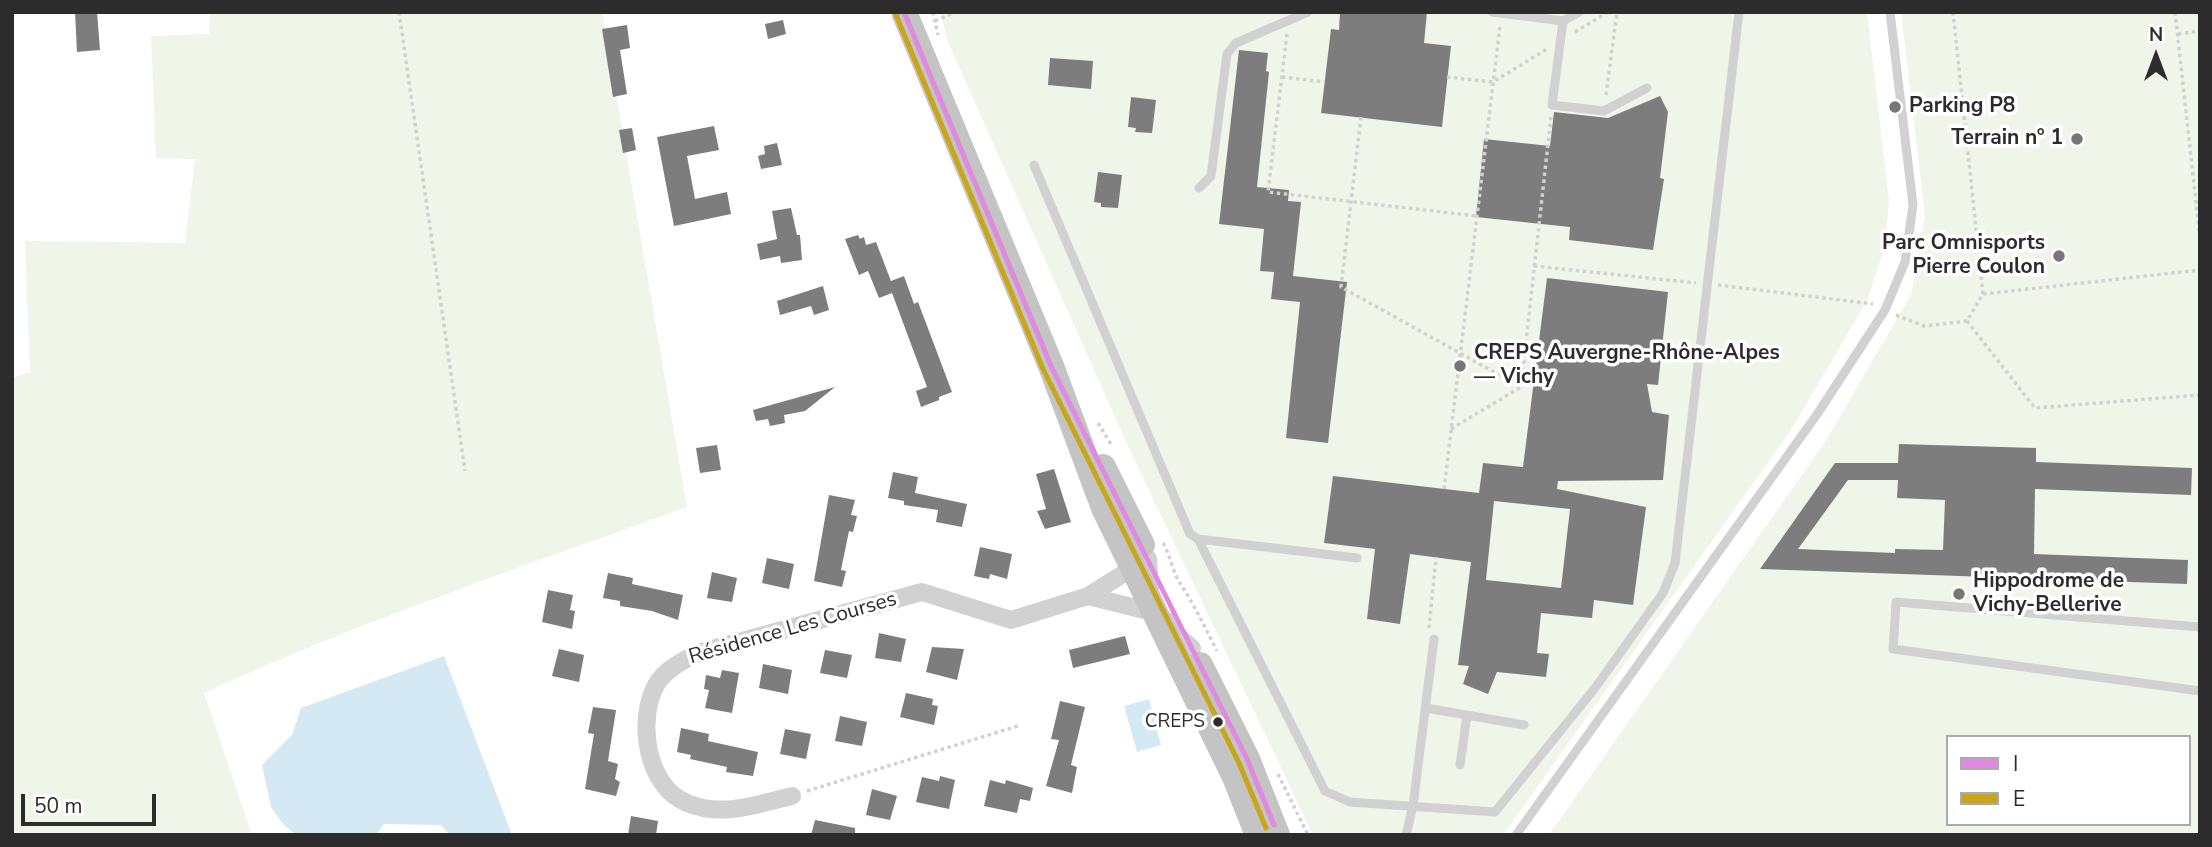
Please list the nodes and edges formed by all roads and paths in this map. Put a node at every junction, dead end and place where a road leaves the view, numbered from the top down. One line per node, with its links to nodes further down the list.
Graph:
1 (398, 12): 44 (path)
2 (933, 12): 14 (path)
3 (956, 12): 14 (path)
4 (1308, 12): 15 (lane)
5 (1579, 12): 16 (lane)
6 (1608, 12): 20 (path)
7 (1617, 12): 27 (path)
8 (1739, 12): 63 (lane)
9 (1890, 12): 36 (lane)
10 (1953, 12): 35 (path)
11 (2175, 12): 18 (path)
12 (1497, 13): 16 (lane); 24 (path)
13 (914, 19): 14 (path); 50 (main road)
14 (936, 21): 19 (path)
15 (1288, 21): 21 (path); 30 (lane)
16 (1563, 21): 20 (lane)
17 (2200, 31): 18 (path)
18 (2178, 34): 33 (path)
19 (939, 40)
20 (1561, 40): 24 (path); 26 (lane)
21 (1282, 77): 23 (path); 31 (path)
22 (1447, 77): 24 (path)
23 (1325, 82)
24 (1493, 82): 32 (path)
25 (1647, 88): 27 (lane)
26 (1552, 105): 27 (lane); 39 (path)
27 (1604, 111)
28 (1361, 117): 31 (path)
29 (1034, 165): 47 (lane)
30 (1199, 188)
31 (1351, 202): 32 (path); 38 (path)
32 (1477, 216): 38 (path)
33 (2200, 238)
34 (2200, 270): 35 (path)
35 (1983, 294): 37 (path)
36 (1885, 310): 37 (path); 68 (lane)
37 (1967, 321): 40 (path)
38 (1460, 353): 39 (path); 42 (path)
39 (1521, 387): 42 (path)
40 (2200, 395)
41 (1097, 422): 43 (path)
42 (1451, 429): 45 (path)
43 (1117, 455)
44 (465, 471)
45 (1444, 489)
46 (1158, 533): 54 (path)
47 (1198, 540): 49 (lane); 63 (lane)
48 (1436, 557): 53 (path)
49 (1357, 558)
50 (1146, 578): 51 (street, Résidence Les Courses); 51 (street); 64 (main road); 65 (main road)
51 (1088, 596): 62 (street, Résidence Les Courses)
52 (2200, 627): 55 (lane)
53 (1434, 639): 56 (lane)
54 (1219, 654)
55 (2200, 691)
56 (1426, 708): 57 (lane); 63 (lane)
57 (1467, 715): 59 (lane); 61 (lane)
58 (1021, 725): 62 (path)
59 (1524, 725)
60 (1273, 764): 66 (path)
61 (1460, 765)
62 (792, 796)
63 (1413, 806): 67 (lane)
64 (1258, 835)
65 (1277, 835)
66 (1308, 835)
67 (1406, 835)
68 (1516, 835)

